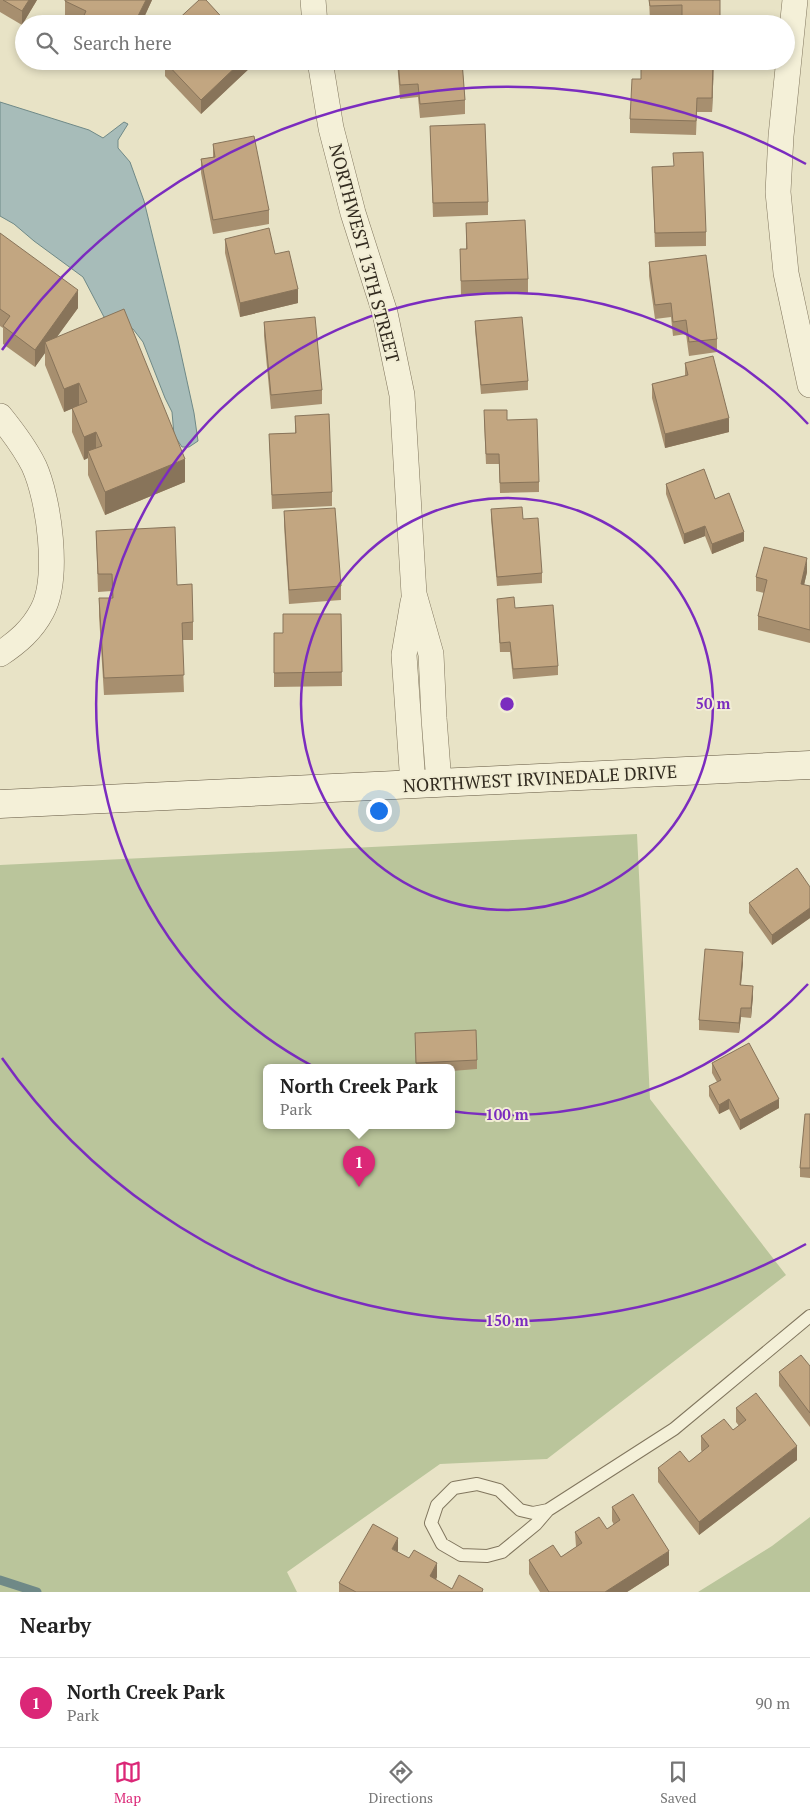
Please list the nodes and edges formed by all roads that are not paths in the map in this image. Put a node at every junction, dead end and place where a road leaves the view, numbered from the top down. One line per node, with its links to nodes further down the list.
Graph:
1 (313, 0): 3 (street)
2 (794, 0): 4 (street)
3 (314, 15)
4 (793, 15)
5 (321, 70): 11 (street, NORTHWEST 13TH STREET)
6 (787, 70): 7 (street)
7 (810, 385)
8 (0, 416): 9 (street)
9 (0, 654)
10 (810, 765): 11 (main road, NORTHWEST IRVINEDALE DRIVE)
11 (426, 784): 12 (main road, NORTHWEST IRVINEDALE DRIVE)
12 (0, 804)
13 (810, 1316): 14 (lane)
14 (548, 1510): 14 (lane)

